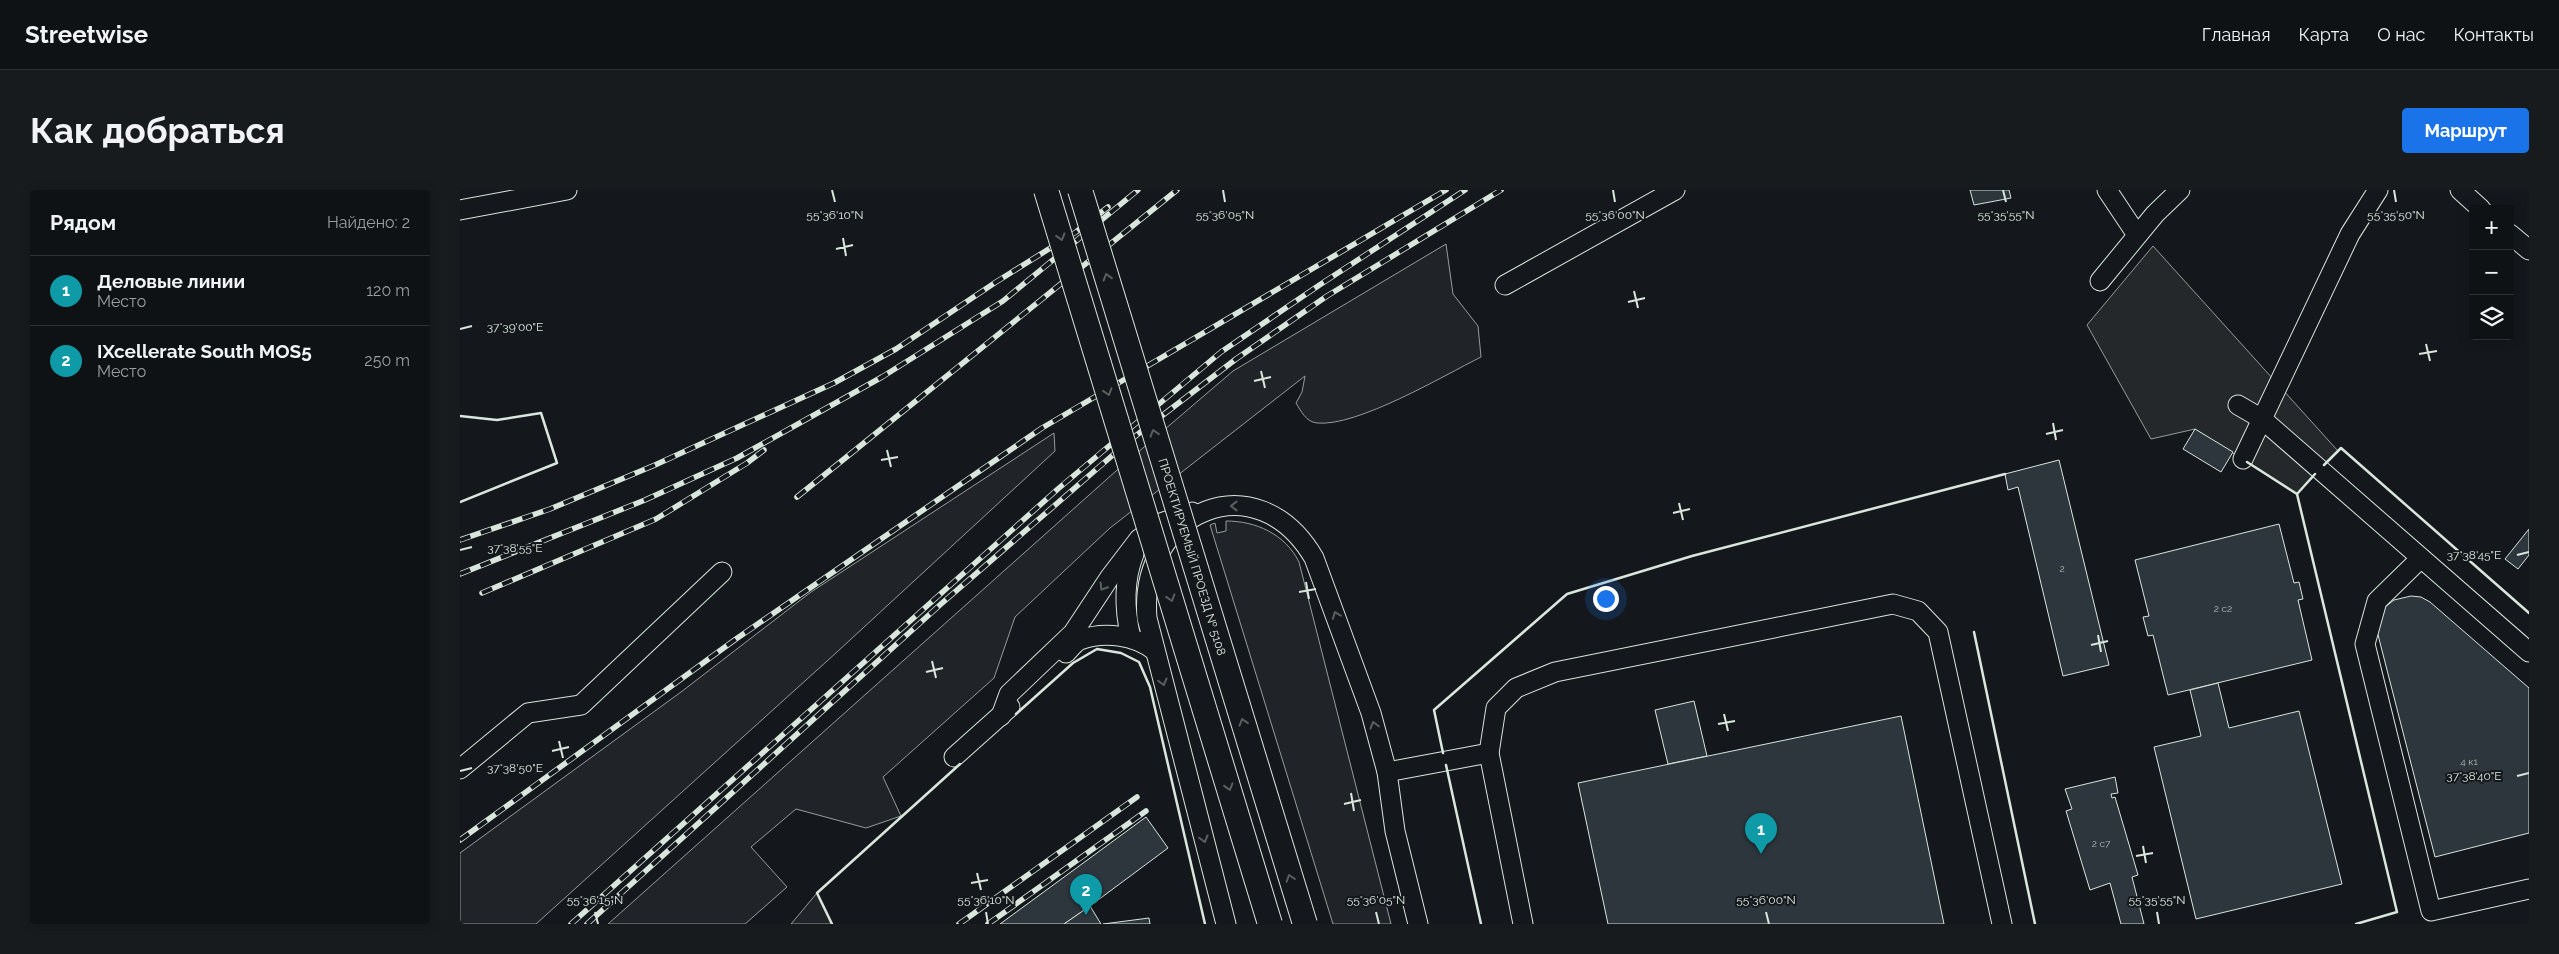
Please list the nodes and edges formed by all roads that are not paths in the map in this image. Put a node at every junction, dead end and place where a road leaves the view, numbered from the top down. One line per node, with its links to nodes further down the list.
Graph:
1 (567, 190): 10 (street)
2 (1046, 190): 31 (main road, one-way to 31, bridge)
3 (1080, 190): 32 (main road, ПРОЕКТИРУЕМЫЙ ПРОЕЗД № 5108, one-way to 3, bridge)
4 (1675, 190): 13 (street)
5 (2106, 190): 11 (street)
6 (2180, 190): 11 (street)
7 (2378, 190): 15 (street)
8 (2460, 190): 9 (street)
9 (2477, 205)
10 (460, 210)
11 (2137, 236): 12 (street)
12 (2100, 281)
13 (1506, 285)
14 (2238, 405): 15 (street)
15 (2262, 419): 16 (street); 19 (street)
16 (2243, 459)
17 (1208, 510): 18 (street); 22 (street); 28 (street, one-way to 17)
18 (1139, 538): 21 (street); 24 (street, one-way to 24)
19 (2421, 558): 23 (street); 29 (street)
20 (722, 572): 27 (street)
21 (1131, 638): 22 (street); 24 (street)
22 (1155, 651): 30 (street, one-way to 30)
23 (2529, 652)
24 (1001, 716): 26 (street)
25 (1489, 753): 28 (street); 34 (street); 35 (street)
26 (954, 757)
27 (460, 768)
28 (1387, 772): 33 (street)
29 (2529, 889)
30 (1226, 924)
31 (1270, 924)
32 (1305, 924)
33 (1418, 924)
34 (1523, 924)
35 (2002, 924)

